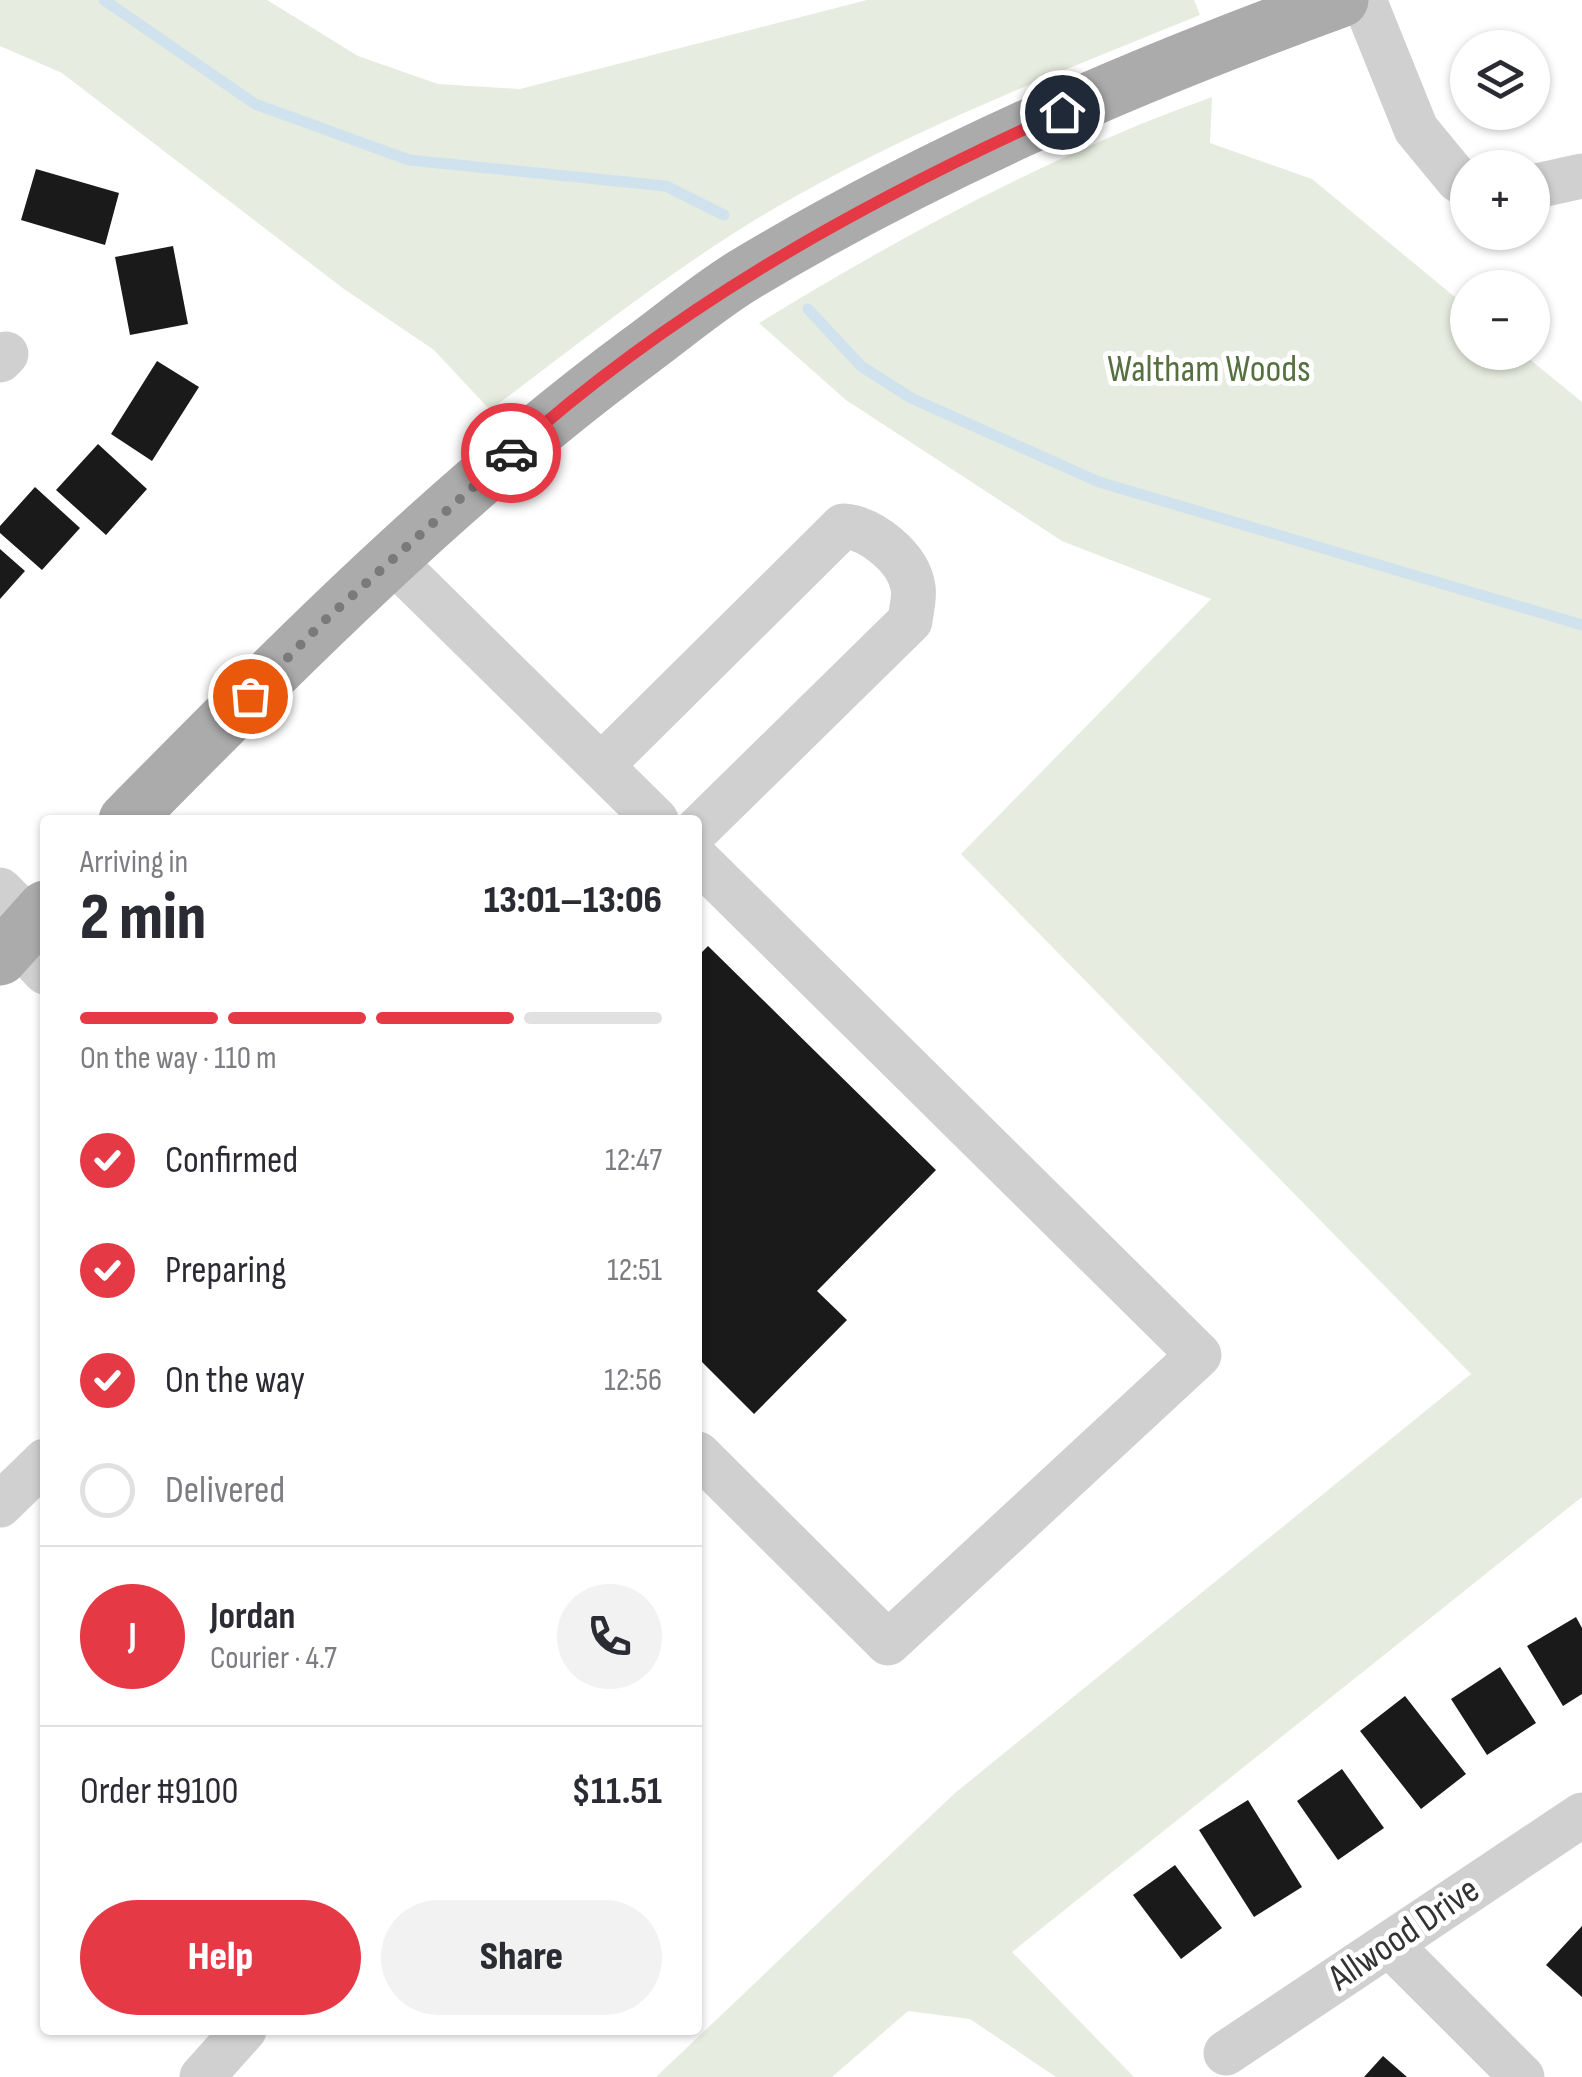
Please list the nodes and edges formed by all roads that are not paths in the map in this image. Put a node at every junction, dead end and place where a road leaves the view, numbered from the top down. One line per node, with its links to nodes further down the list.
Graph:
1 (1341, 0): 6 (main road)
2 (1364, 0): 3 (street)
3 (1450, 170)
4 (1582, 176): 5 (street)
5 (1550, 183)
6 (392, 560): 7 (street); 8 (main road)
7 (602, 766): 9 (street); 10 (street)
8 (131, 815)
9 (651, 815)
10 (702, 825)
11 (702, 864): 12 (street)
12 (702, 1458)
13 (40, 1465): 14 (street)
14 (0, 1505)
15 (1582, 1814): 16 (street, Allwood Drive)
16 (1389, 1944): 18 (street, Allwood Drive); 20 (street)
17 (240, 2035): 19 (street)
18 (1226, 2053)
19 (202, 2077)
20 (1522, 2077)

